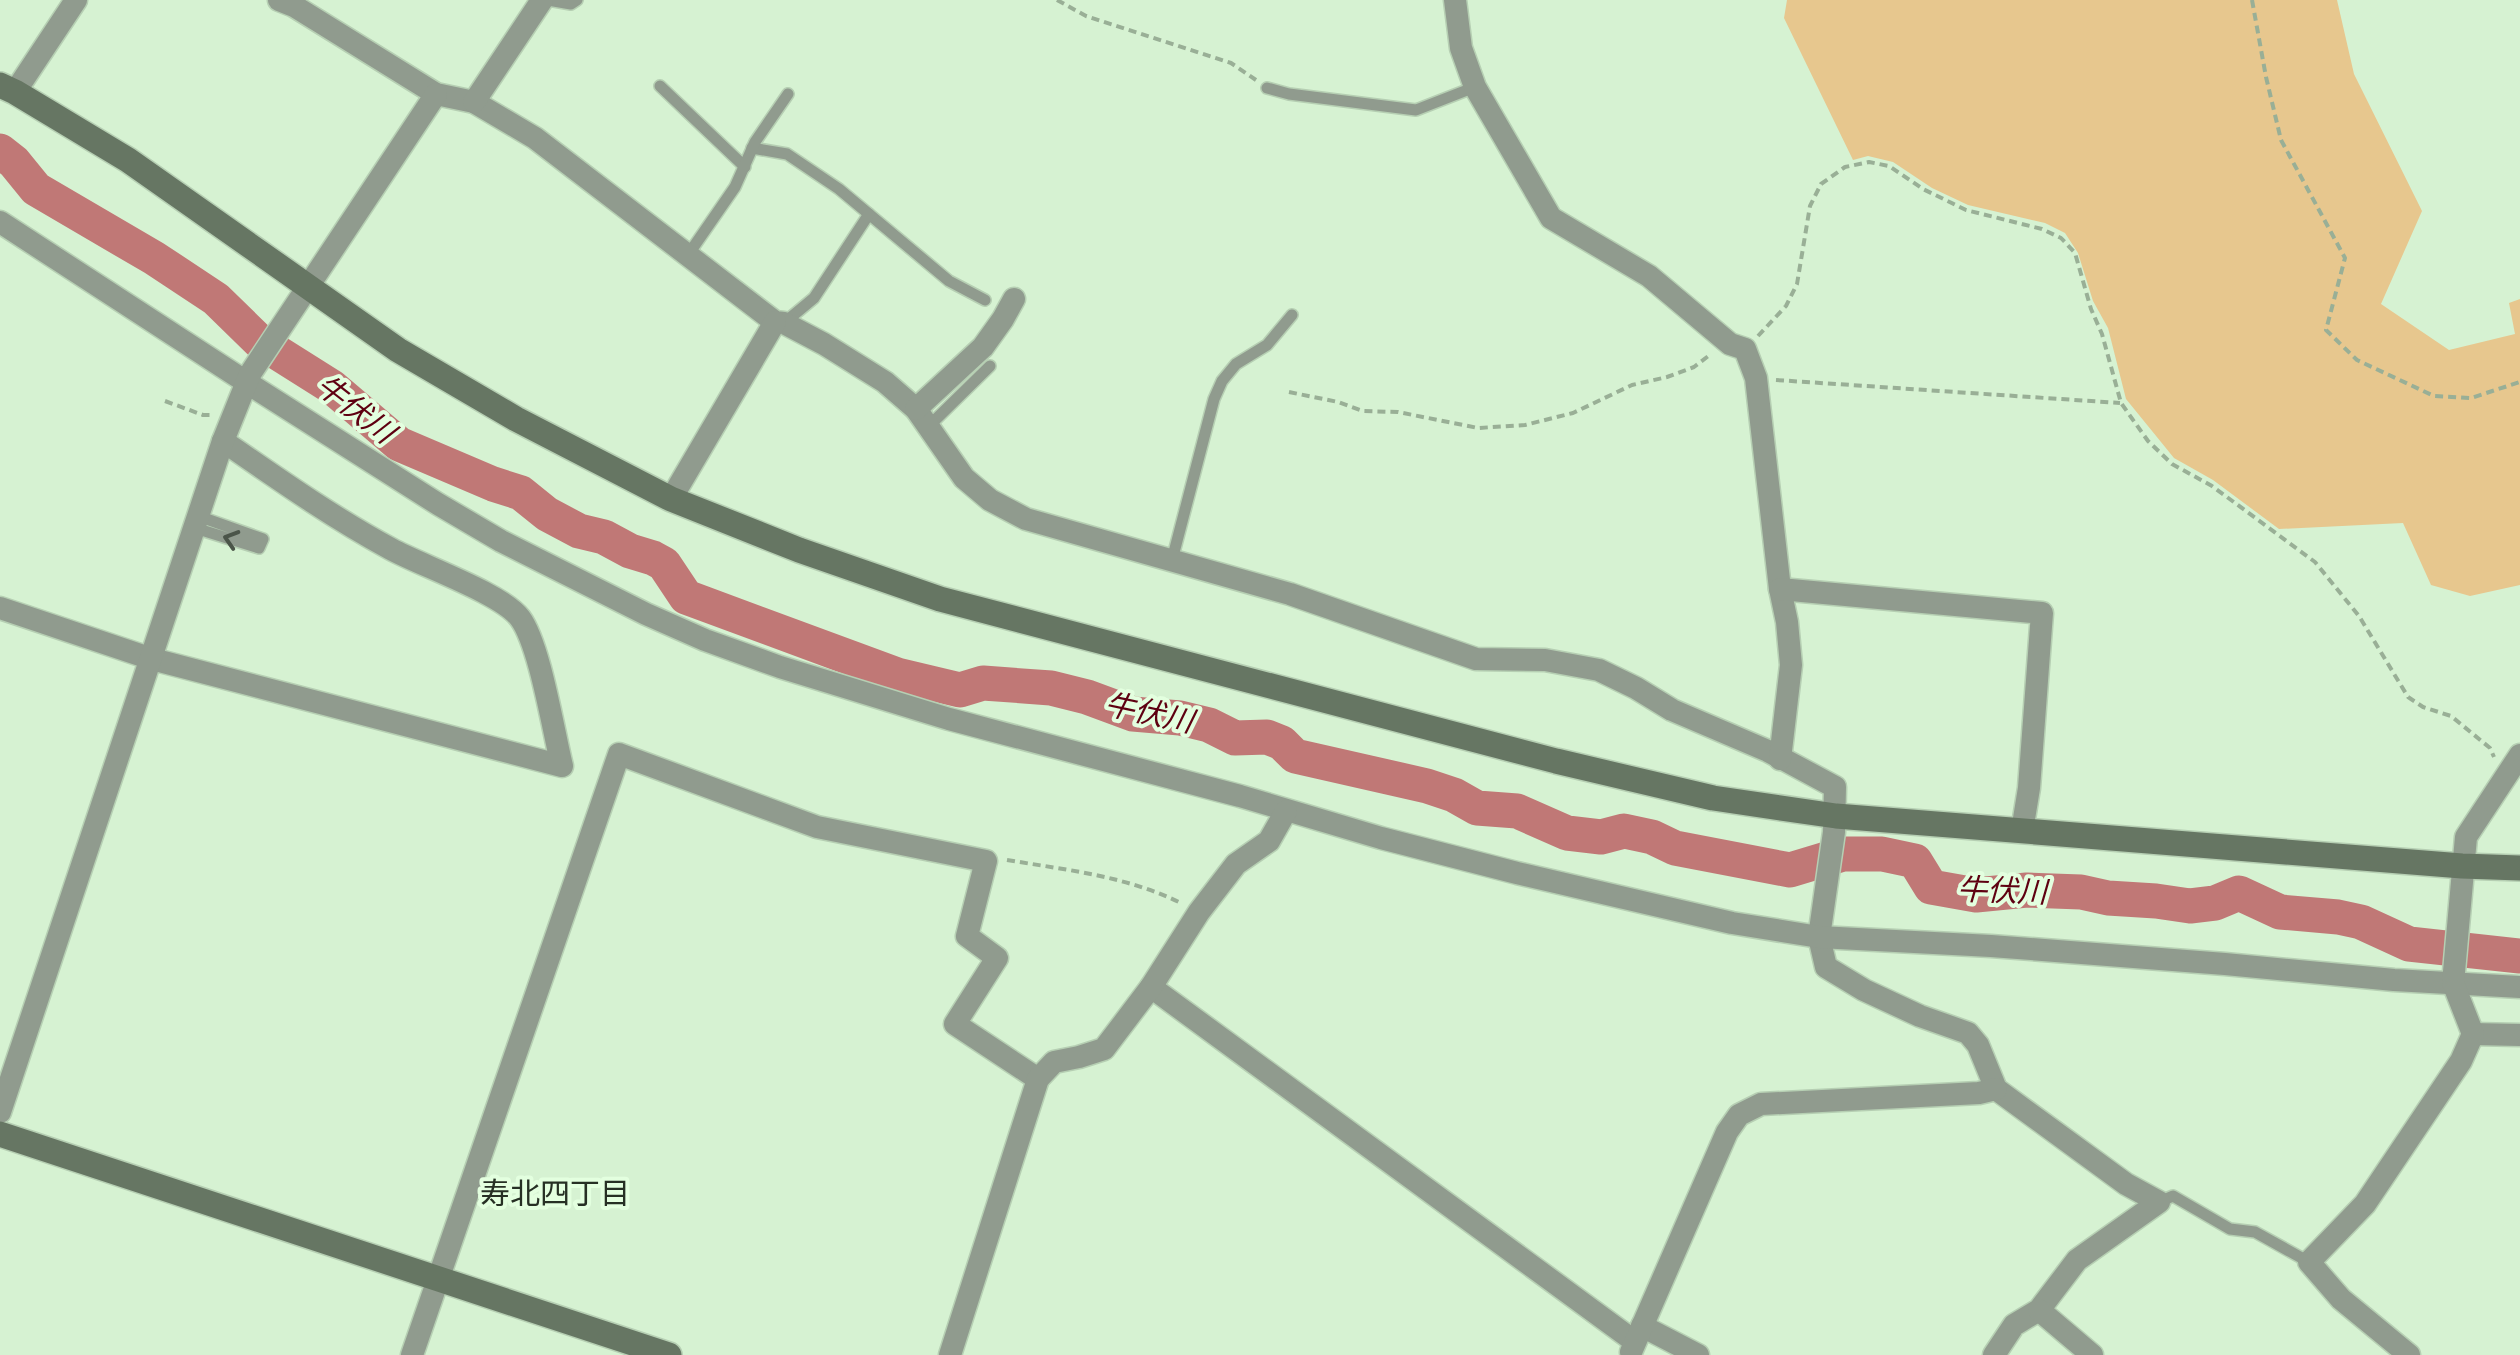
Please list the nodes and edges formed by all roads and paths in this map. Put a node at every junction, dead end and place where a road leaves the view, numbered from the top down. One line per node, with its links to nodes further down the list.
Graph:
1 (76, 0): 10 (street)
2 (545, 0): 3 (lane); 14 (street)
3 (576, 0)
4 (1058, 0): 11 (path)
5 (1455, 0): 9 (street)
6 (2252, 0): 29 (path)
7 (290, 2): 12 (street)
8 (660, 86): 16 (lane)
9 (1475, 87): 11 (lane); 25 (street)
10 (8, 88): 20 (street)
11 (1268, 88)
12 (436, 94): 14 (street); 20 (street)
13 (788, 94): 15 (lane)
14 (474, 102): 19 (street)
15 (752, 148): 16 (lane); 17 (lane)
16 (745, 168): 19 (lane)
17 (869, 214): 22 (lane); 24 (lane)
18 (0, 222): 27 (street)
19 (688, 255): 24 (street)
20 (304, 294): 27 (street); 36 (street)
21 (1014, 299): 34 (street)
22 (986, 300)
23 (1292, 315): 38 (lane)
24 (779, 322): 34 (street); 36 (street)
25 (1738, 347): 28 (street); 30 (path); 32 (path)
26 (990, 366): 34 (lane)
27 (248, 378): 33 (street); 45 (street)
28 (1756, 378): 32 (path); 39 (street)
29 (2520, 382)
30 (1289, 392)
31 (165, 401): 33 (path)
32 (2121, 403): 44 (path)
33 (233, 414): 35 (street)
34 (922, 418): 38 (street)
35 (223, 441): 37 (street); 41 (street)
36 (671, 498): 46 (street)
37 (197, 522): 37 (lane, one-way to 37); 41 (street)
38 (1172, 560): 43 (street)
39 (1780, 589): 43 (street); 47 (street)
40 (0, 608): 41 (street)
41 (152, 658): 60 (street)
42 (2520, 755): 44 (street)
43 (1780, 759): 46 (street)
44 (2504, 779): 50 (street)
45 (1286, 811): 51 (street); 52 (street)
46 (1835, 824): 47 (street); 52 (street)
47 (2022, 830): 50 (street)
48 (986, 860): 51 (path); 58 (street); 64 (street)
49 (2520, 868): 50 (street)
50 (2462, 874): 53 (street)
51 (1199, 912): 54 (street)
52 (1821, 929): 53 (street); 59 (street)
53 (2453, 983): 55 (street); 56 (street)
54 (1151, 988): 58 (street); 66 (street)
55 (2520, 988)
56 (2474, 1034): 57 (street); 63 (street)
57 (2520, 1035)
58 (1038, 1079): 69 (street)
59 (1996, 1089): 62 (street); 66 (street)
60 (0, 1112)
61 (0, 1134): 64 (street)
62 (2159, 1202): 63 (lane); 65 (street)
63 (2308, 1262): 73 (street)
64 (437, 1280): 67 (street); 68 (street)
65 (2039, 1310): 71 (street); 72 (street)
66 (1635, 1341): 70 (street)
67 (412, 1355)
68 (669, 1355)
69 (950, 1355)
70 (1698, 1355)
71 (1994, 1355)
72 (2092, 1355)
73 (2409, 1355)

